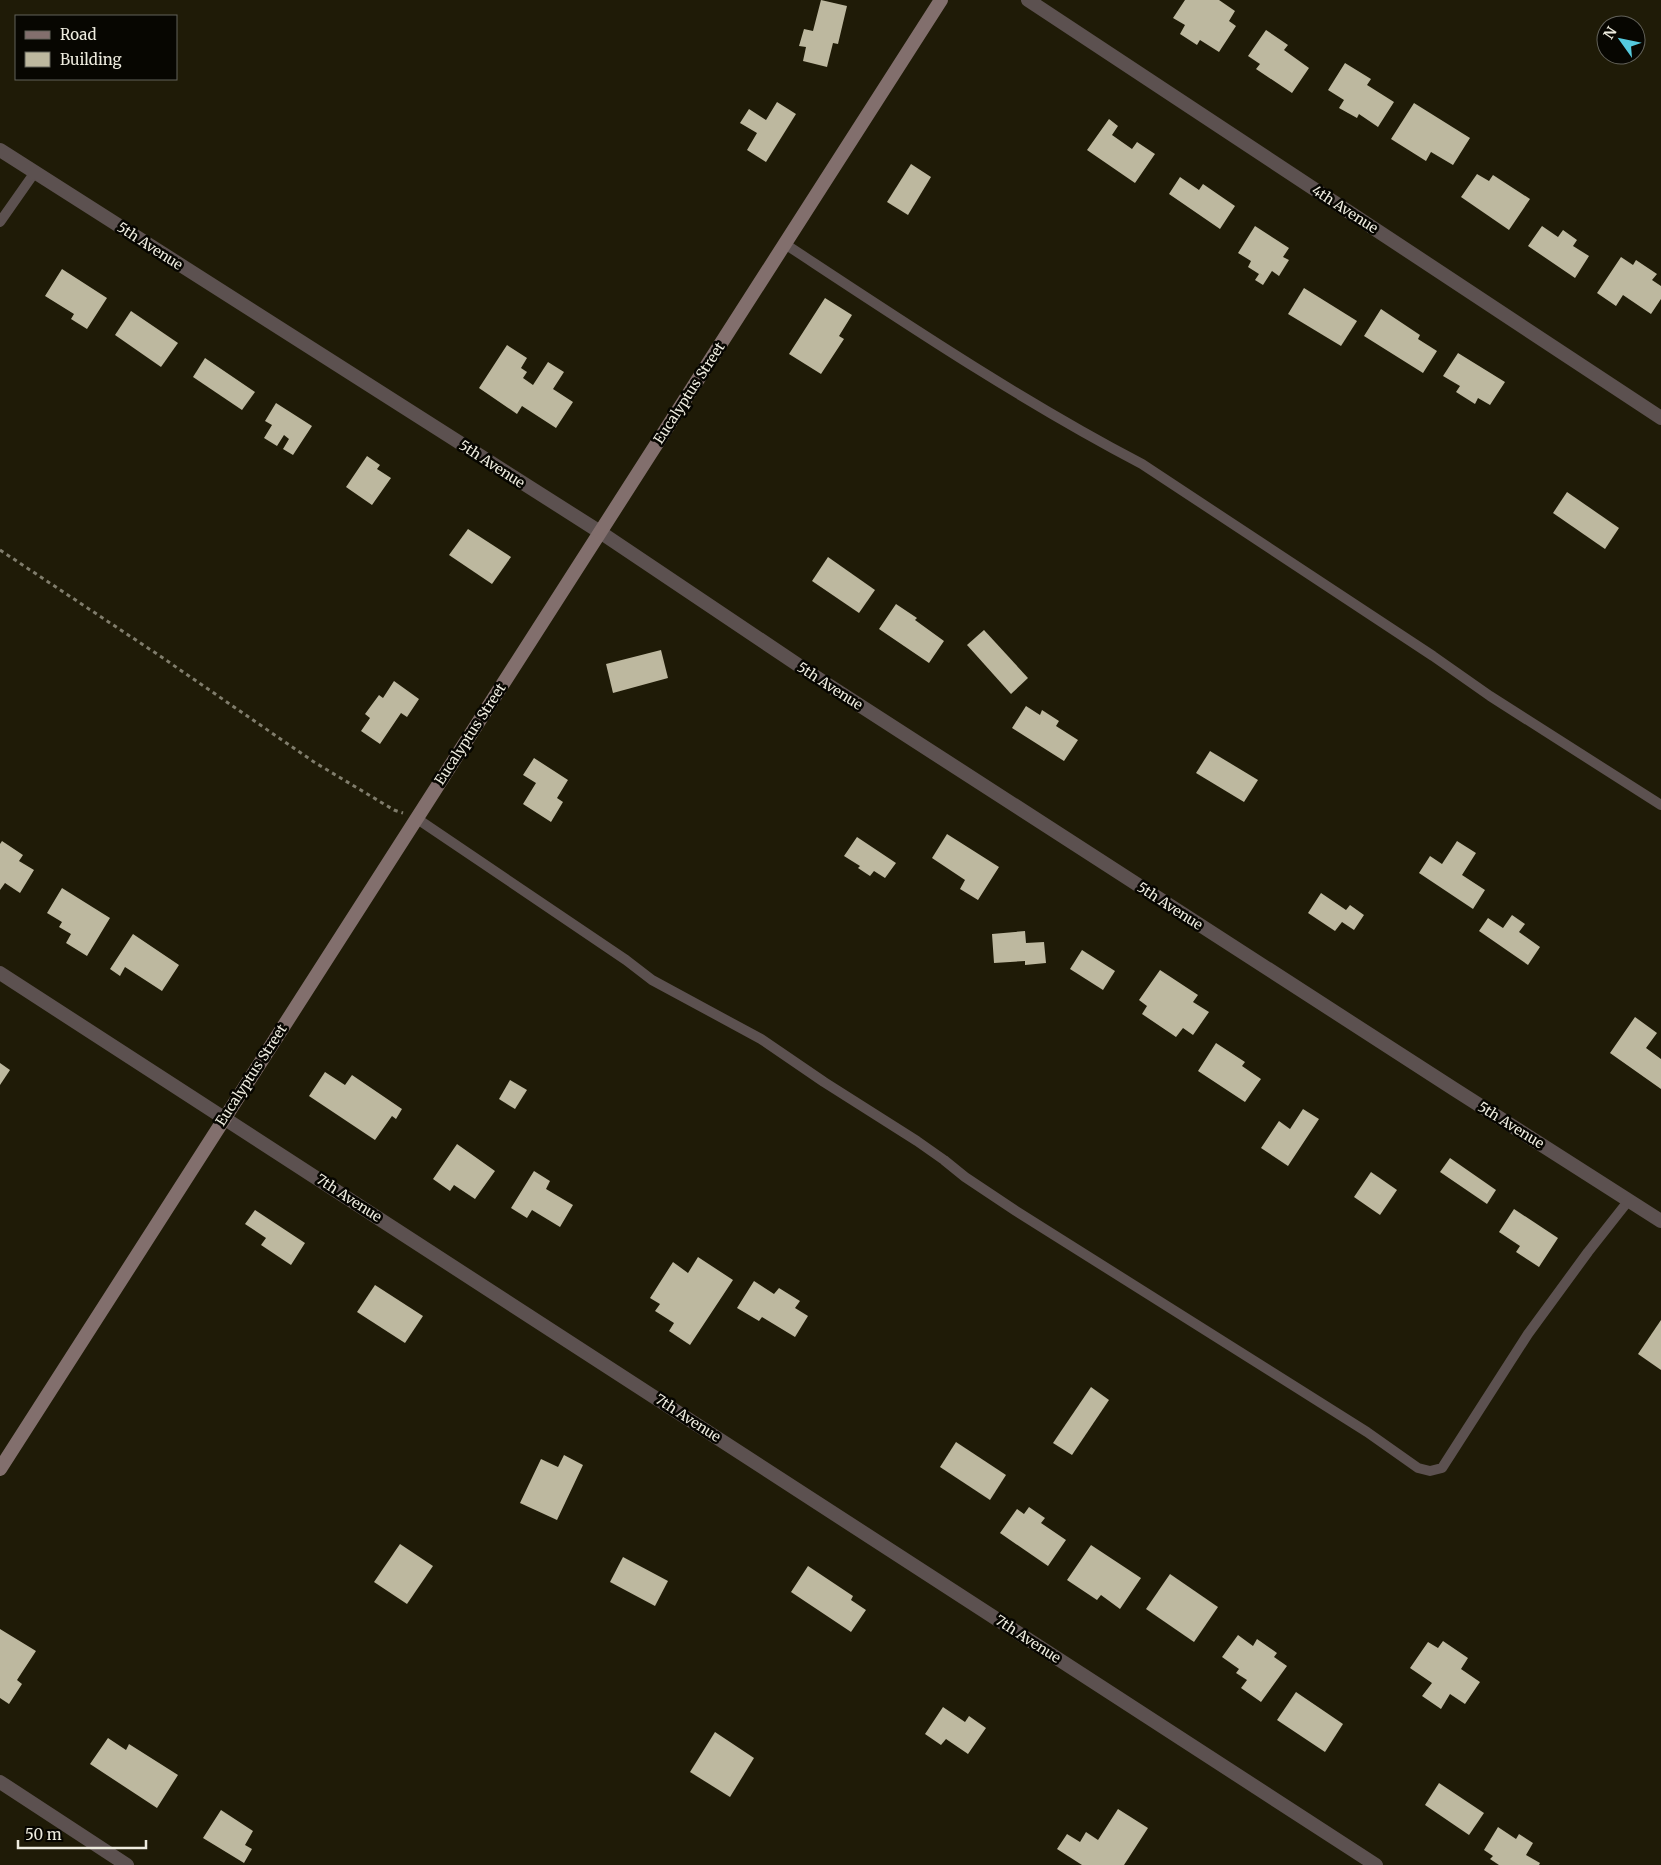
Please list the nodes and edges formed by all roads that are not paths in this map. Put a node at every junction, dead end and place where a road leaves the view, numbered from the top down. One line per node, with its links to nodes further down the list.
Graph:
1 (941, 0): 6 (main road, Eucalyptus Street)
2 (1028, 0): 7 (street, 4th Avenue)
3 (0, 150): 4 (street, 5th Avenue)
4 (35, 172): 5 (lane); 8 (street, 5th Avenue)
5 (0, 222)
6 (785, 244): 8 (main road, Eucalyptus Street); 9 (lane)
7 (1661, 418)
8 (600, 532): 10 (main road, Eucalyptus Street); 13 (street, 5th Avenue)
9 (1661, 805)
10 (416, 818): 12 (main road, Eucalyptus Street); 13 (lane)
11 (0, 973): 12 (street, 7th Avenue)
12 (224, 1117): 15 (main road, Eucalyptus Street); 18 (street, 7th Avenue)
13 (1629, 1200): 14 (street, 5th Avenue)
14 (1661, 1221)
15 (0, 1469)
16 (0, 1782): 17 (street)
17 (127, 1865)
18 (1376, 1865)

